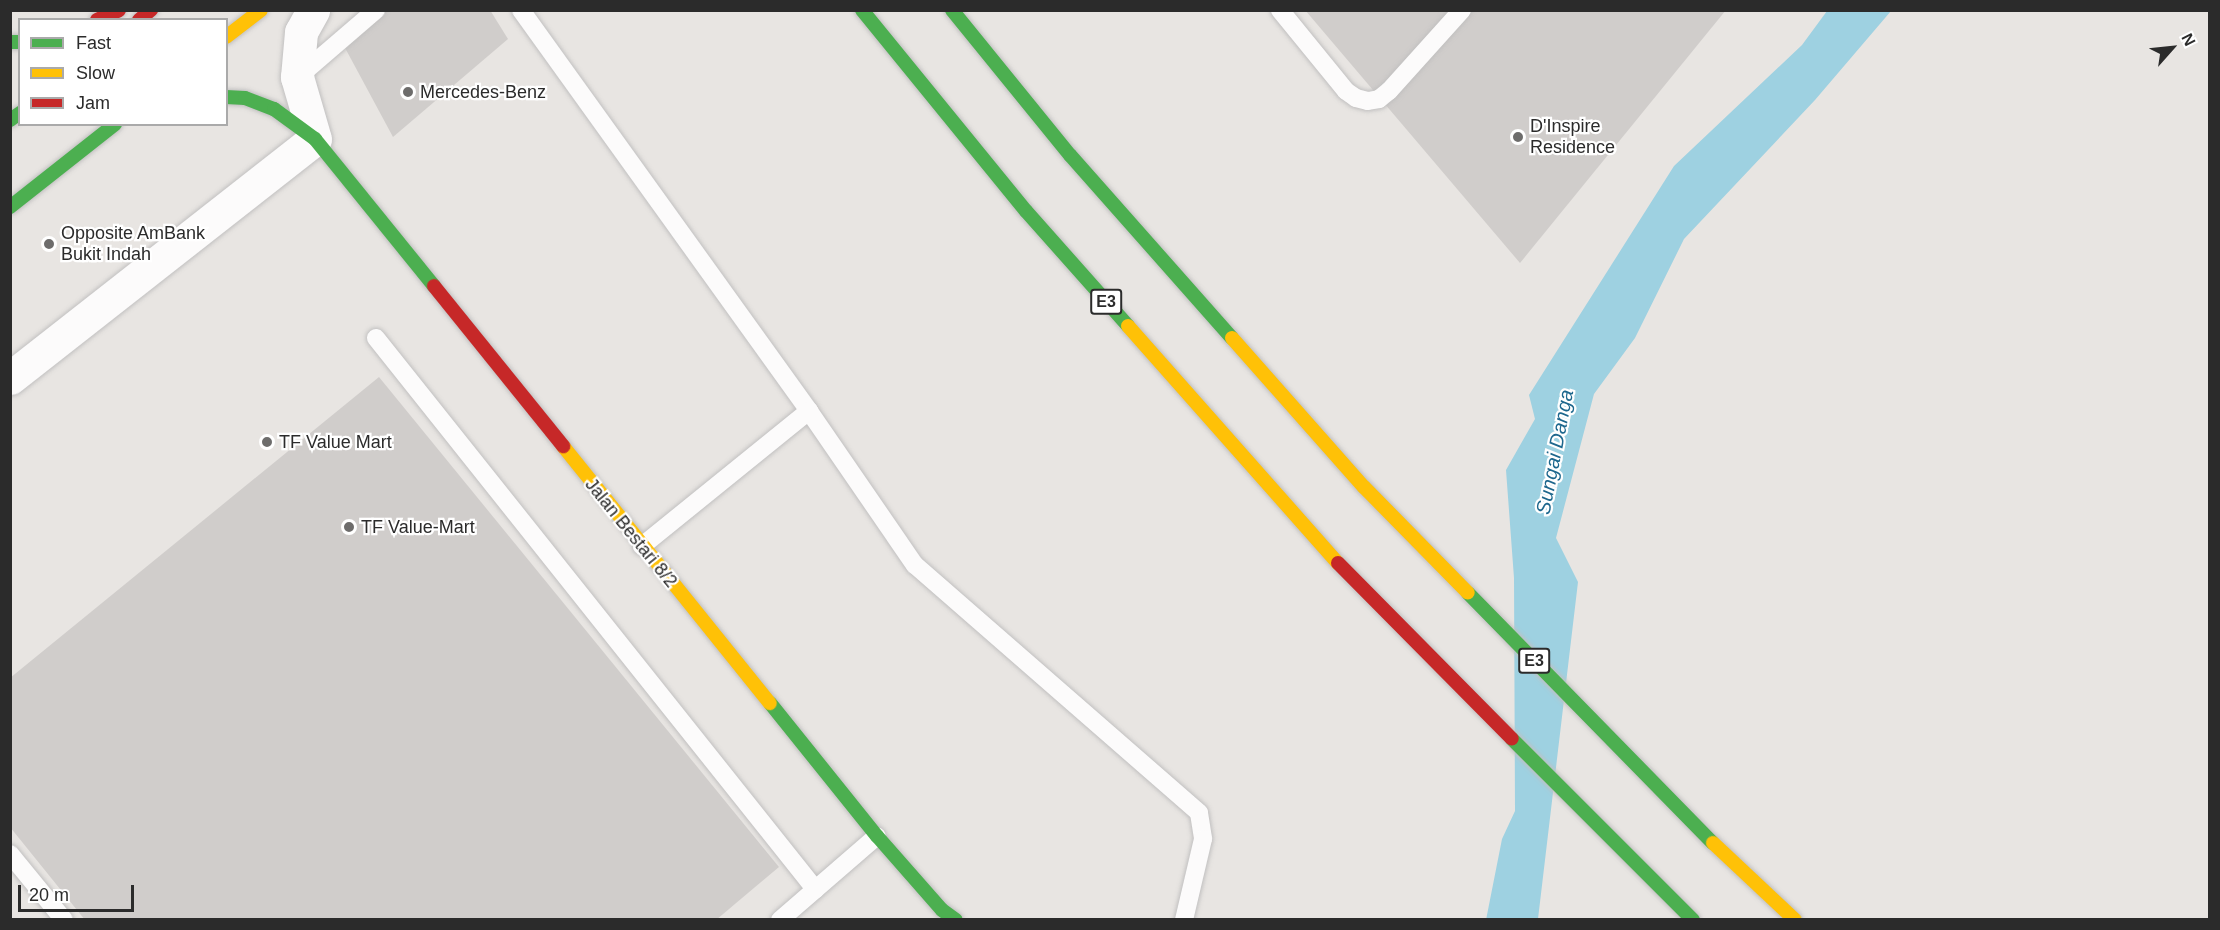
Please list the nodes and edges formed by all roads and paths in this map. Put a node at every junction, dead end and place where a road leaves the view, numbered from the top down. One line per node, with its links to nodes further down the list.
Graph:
1 (119, 10): 10 (main road)
2 (261, 10): 11 (main road)
3 (313, 10): 12 (street, Jalan Bestari 8/2)
4 (376, 10): 12 (lane)
5 (521, 10): 19 (lane)
6 (862, 10): 28 (main road, E3)
7 (952, 10): 29 (main road, E3)
8 (1280, 10): 9 (lane)
9 (1462, 10)
10 (101, 18)
11 (228, 35)
12 (297, 77): 15 (street, Jalan Bestari 8/2)
13 (228, 97): 15 (main road, Jalan Bestari 8/2)
14 (116, 127): 16 (main road)
15 (315, 139): 18 (street); 20 (main road, Jalan Bestari 8/2)
16 (10, 207)
17 (376, 338): 23 (lane)
18 (10, 378)
19 (809, 411): 20 (lane); 27 (lane)
20 (642, 546): 21 (main road, Jalan Bestari 8/2)
21 (877, 836): 23 (lane); 26 (main road, Jalan Bestari 8/2)
22 (10, 854): 24 (lane)
23 (815, 889): 25 (lane)
24 (64, 920)
25 (780, 920)
26 (956, 920)
27 (1184, 920)
28 (1693, 920)
29 (1795, 920)

